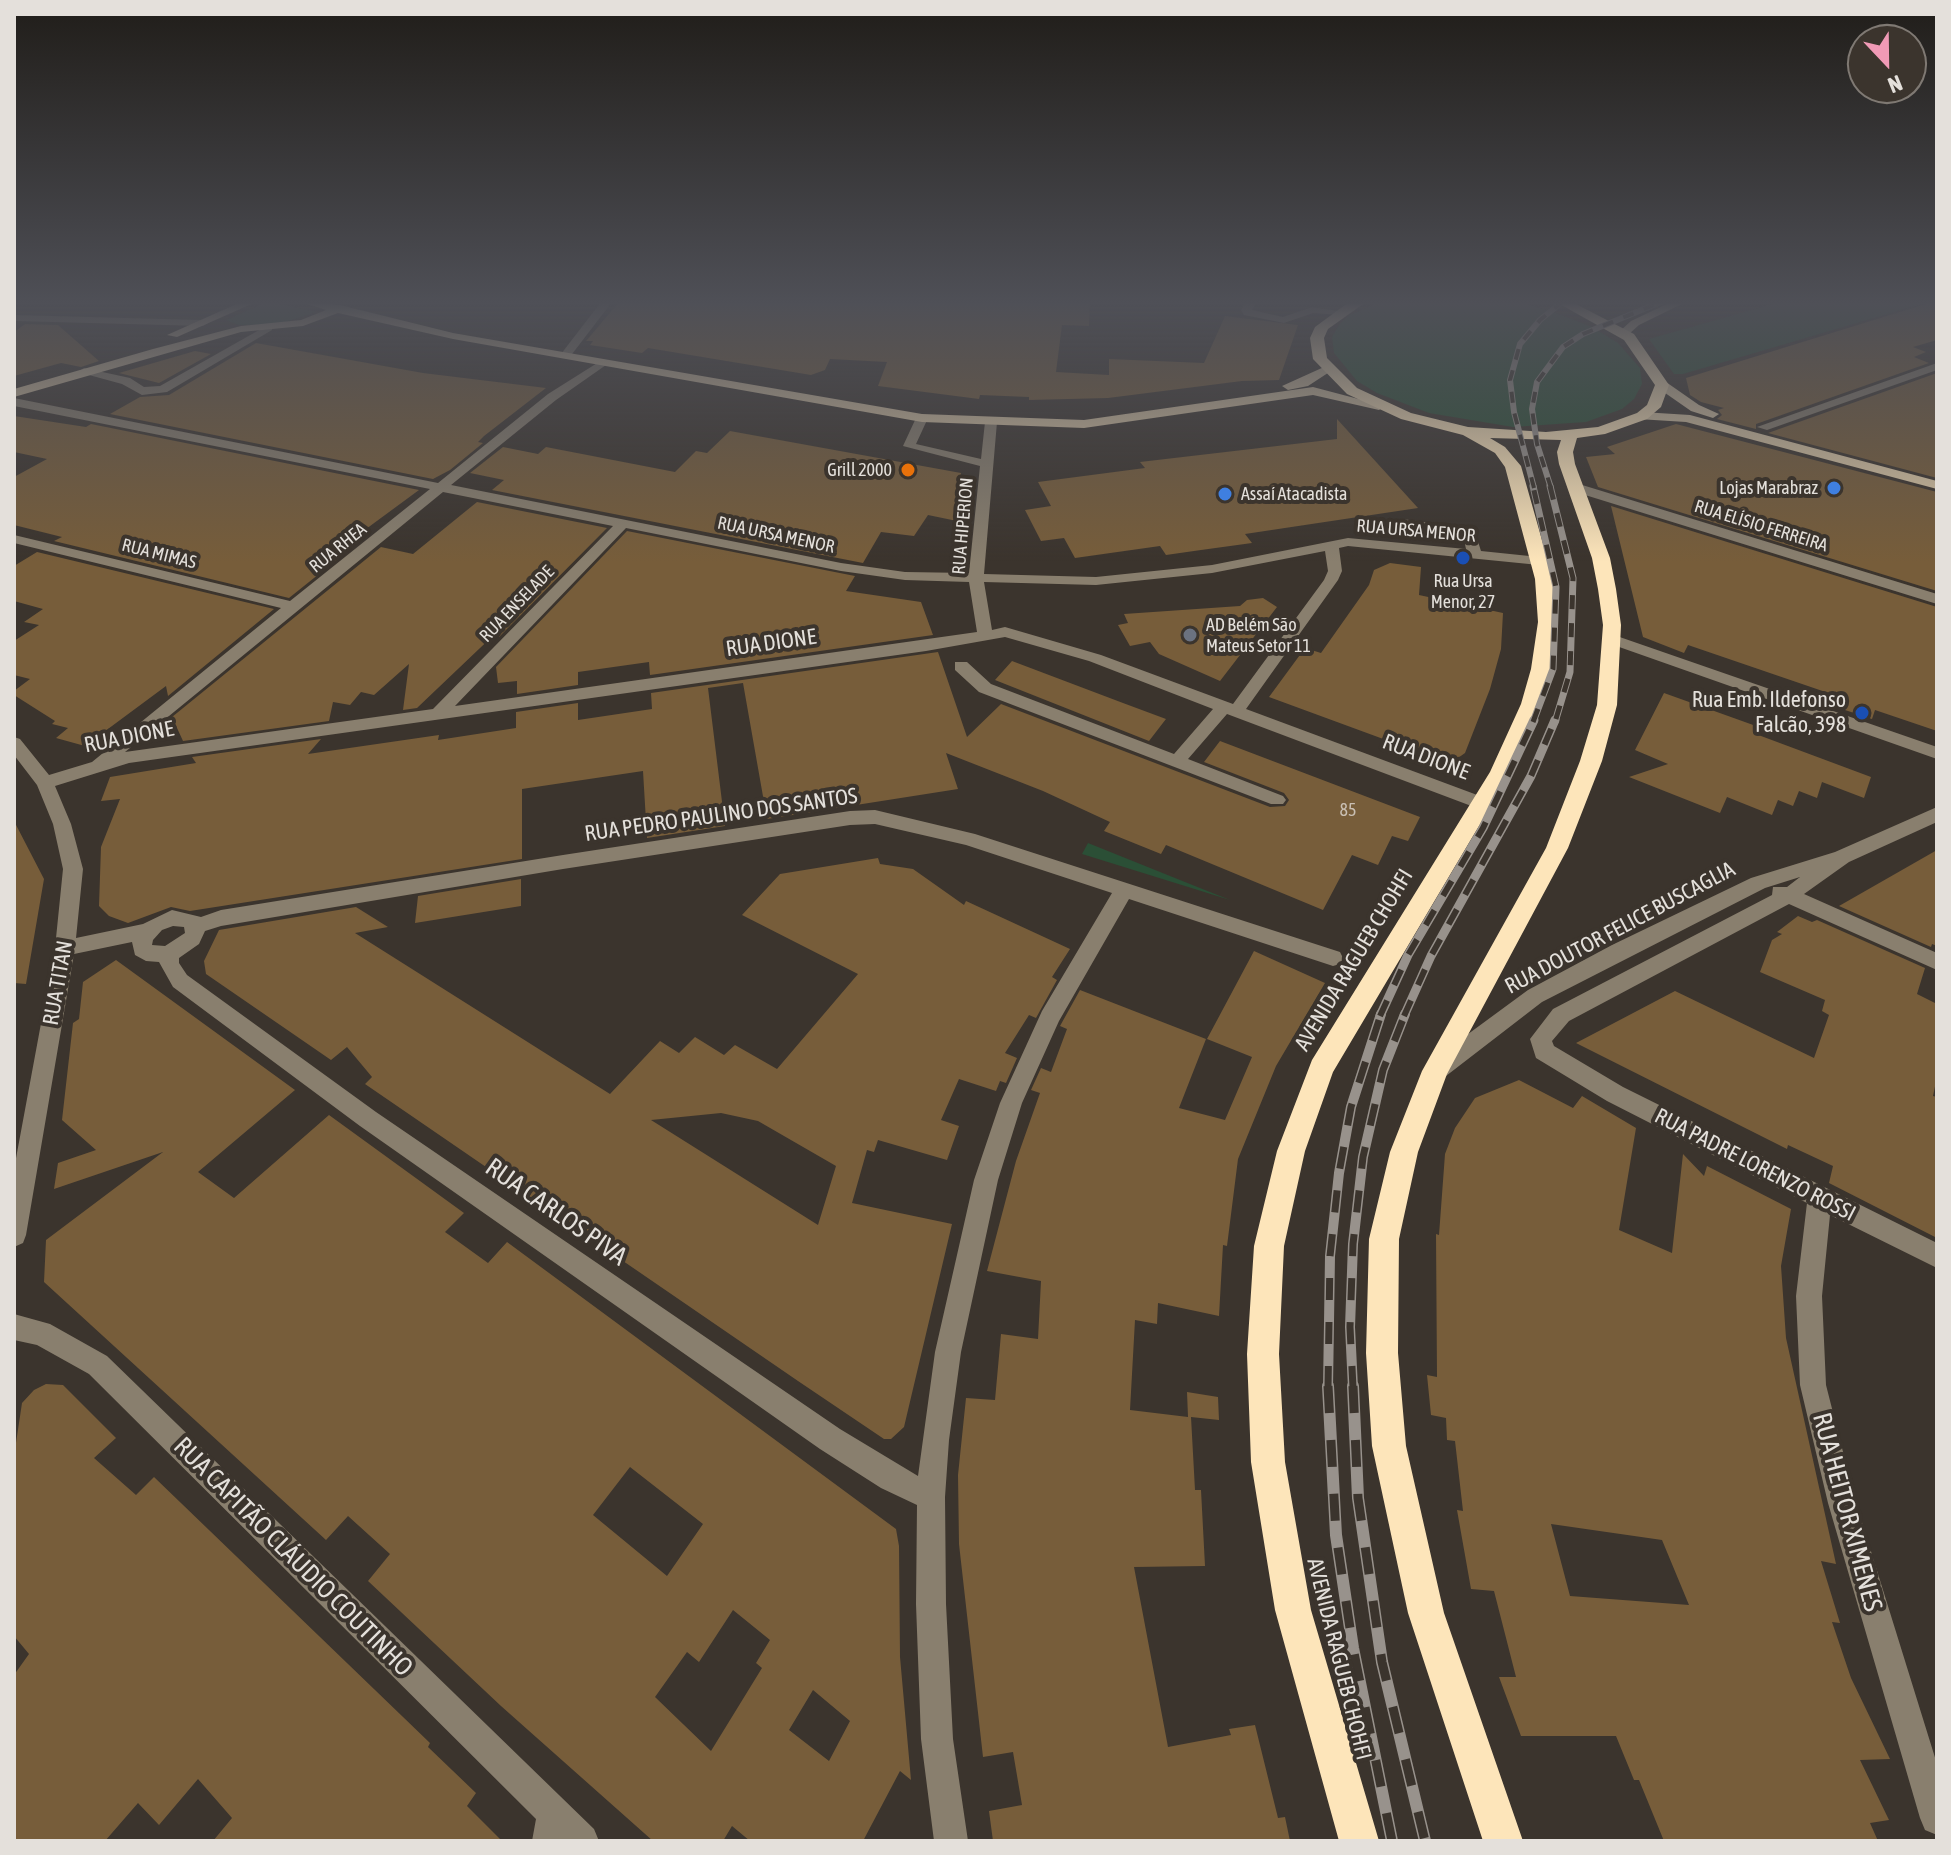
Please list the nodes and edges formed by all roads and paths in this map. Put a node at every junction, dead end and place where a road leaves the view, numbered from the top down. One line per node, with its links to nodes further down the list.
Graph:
1 (138, 389): 2 (street)
2 (164, 389)
3 (564, 389): 21 (street, RUA RHEA)
4 (751, 389): 13 (main road)
5 (1278, 389): 15 (main road)
6 (1350, 389): 11 (highway)
7 (1661, 389): 12 (highway)
8 (1667, 389): 16 (main road)
9 (1874, 389): 16 (street)
10 (14, 402): 21 (street, RUA URSA MENOR)
11 (1379, 406): 15 (main road); 17 (highway)
12 (1642, 416): 18 (highway); 22 (main road)
13 (922, 418): 14 (main road); 19 (street)
14 (991, 422): 15 (main road); 19 (street, RUA HIPERION)
15 (1066, 423)
16 (1763, 427): 20 (main road)
17 (1468, 432): 18 (highway); 29 (highway, AVENIDA RAGUEB CHOHFI)
18 (1570, 436): 23 (highway)
19 (987, 464): 30 (street, RUA HIPERION)
20 (1937, 473)
21 (444, 485): 24 (street, RUA URSA MENOR); 32 (street, RUA RHEA)
22 (1937, 485)
23 (1574, 487): 31 (street, RUA ELÍSIO FERREIRA); 34 (highway)
24 (624, 522): 30 (street, RUA URSA MENOR); 37 (street, RUA ENSELADE)
25 (1402, 523): 28 (street)
26 (14, 539): 32 (street, RUA MIMAS)
27 (1331, 546): 28 (street, RUA URSA MENOR); 30 (street, RUA URSA MENOR); 36 (street)
28 (1474, 553): 29 (street, RUA URSA MENOR)
29 (1539, 561): 44 (highway, AVENIDA RAGUEB CHOHFI)
30 (976, 581): 33 (street, RUA HIPERION)
31 (1937, 599)
32 (294, 607): 41 (street, RUA RHEA)
33 (985, 633): 36 (street, RUA DIONE); 37 (street, RUA DIONE)
34 (1611, 639): 39 (street); 56 (highway)
35 (961, 666): 40 (street)
36 (1230, 709): 40 (street); 44 (street, RUA DIONE)
37 (439, 713): 41 (street, RUA DIONE)
38 (14, 743): 42 (street, RUA TITAN)
39 (1937, 753)
40 (1177, 761): 43 (street)
41 (98, 764): 42 (street, RUA DIONE)
42 (45, 783): 52 (street, RUA TITAN)
43 (1277, 800)
44 (1482, 804): 67 (highway, AVENIDA RAGUEB CHOHFI)
45 (1937, 814): 46 (street, RUA DOUTOR FELICE BUSCAGLIA)
46 (1842, 857): 47 (street, RUA DOUTOR FELICE BUSCAGLIA); 49 (street, RUA DOUTOR FELICE BUSCAGLIA)
47 (1758, 883): 49 (street); 56 (street, RUA DOUTOR FELICE BUSCAGLIA)
48 (1123, 892): 50 (street, RUA PEDRO PAULINO DOS SANTOS); 54 (street, RUA PEDRO PAULINO DOS SANTOS); 62 (street)
49 (1788, 896): 55 (street); 57 (street, RUA DOUTOR FELICE BUSCAGLIA)
50 (196, 926): 51 (street, RUA PEDRO PAULINO DOS SANTOS); 53 (street)
51 (148, 931): 52 (street, RUA PEDRO PAULINO DOS SANTOS); 53 (street)
52 (65, 948): 59 (street, RUA TITAN)
53 (169, 954): 62 (street, RUA CARLOS PIVA)
54 (1333, 958)
55 (1937, 962)
56 (1435, 1071): 68 (highway)
57 (1573, 1071): 58 (street, RUA PADRE LORENZO ROSSI)
58 (1820, 1198): 60 (street, RUA PADRE LORENZO ROSSI); 63 (street, RUA HEITOR XIMENES)
59 (14, 1235)
60 (1937, 1256)
61 (14, 1327): 64 (street, RUA CAPITÃO CLÁUDIO COUTINHO)
62 (931, 1497): 66 (street)
63 (1937, 1818)
64 (552, 1828): 65 (street, RUA CAPITÃO CLÁUDIO COUTINHO)
65 (582, 1841)
66 (951, 1841)
67 (1359, 1841)
68 (1503, 1841)

